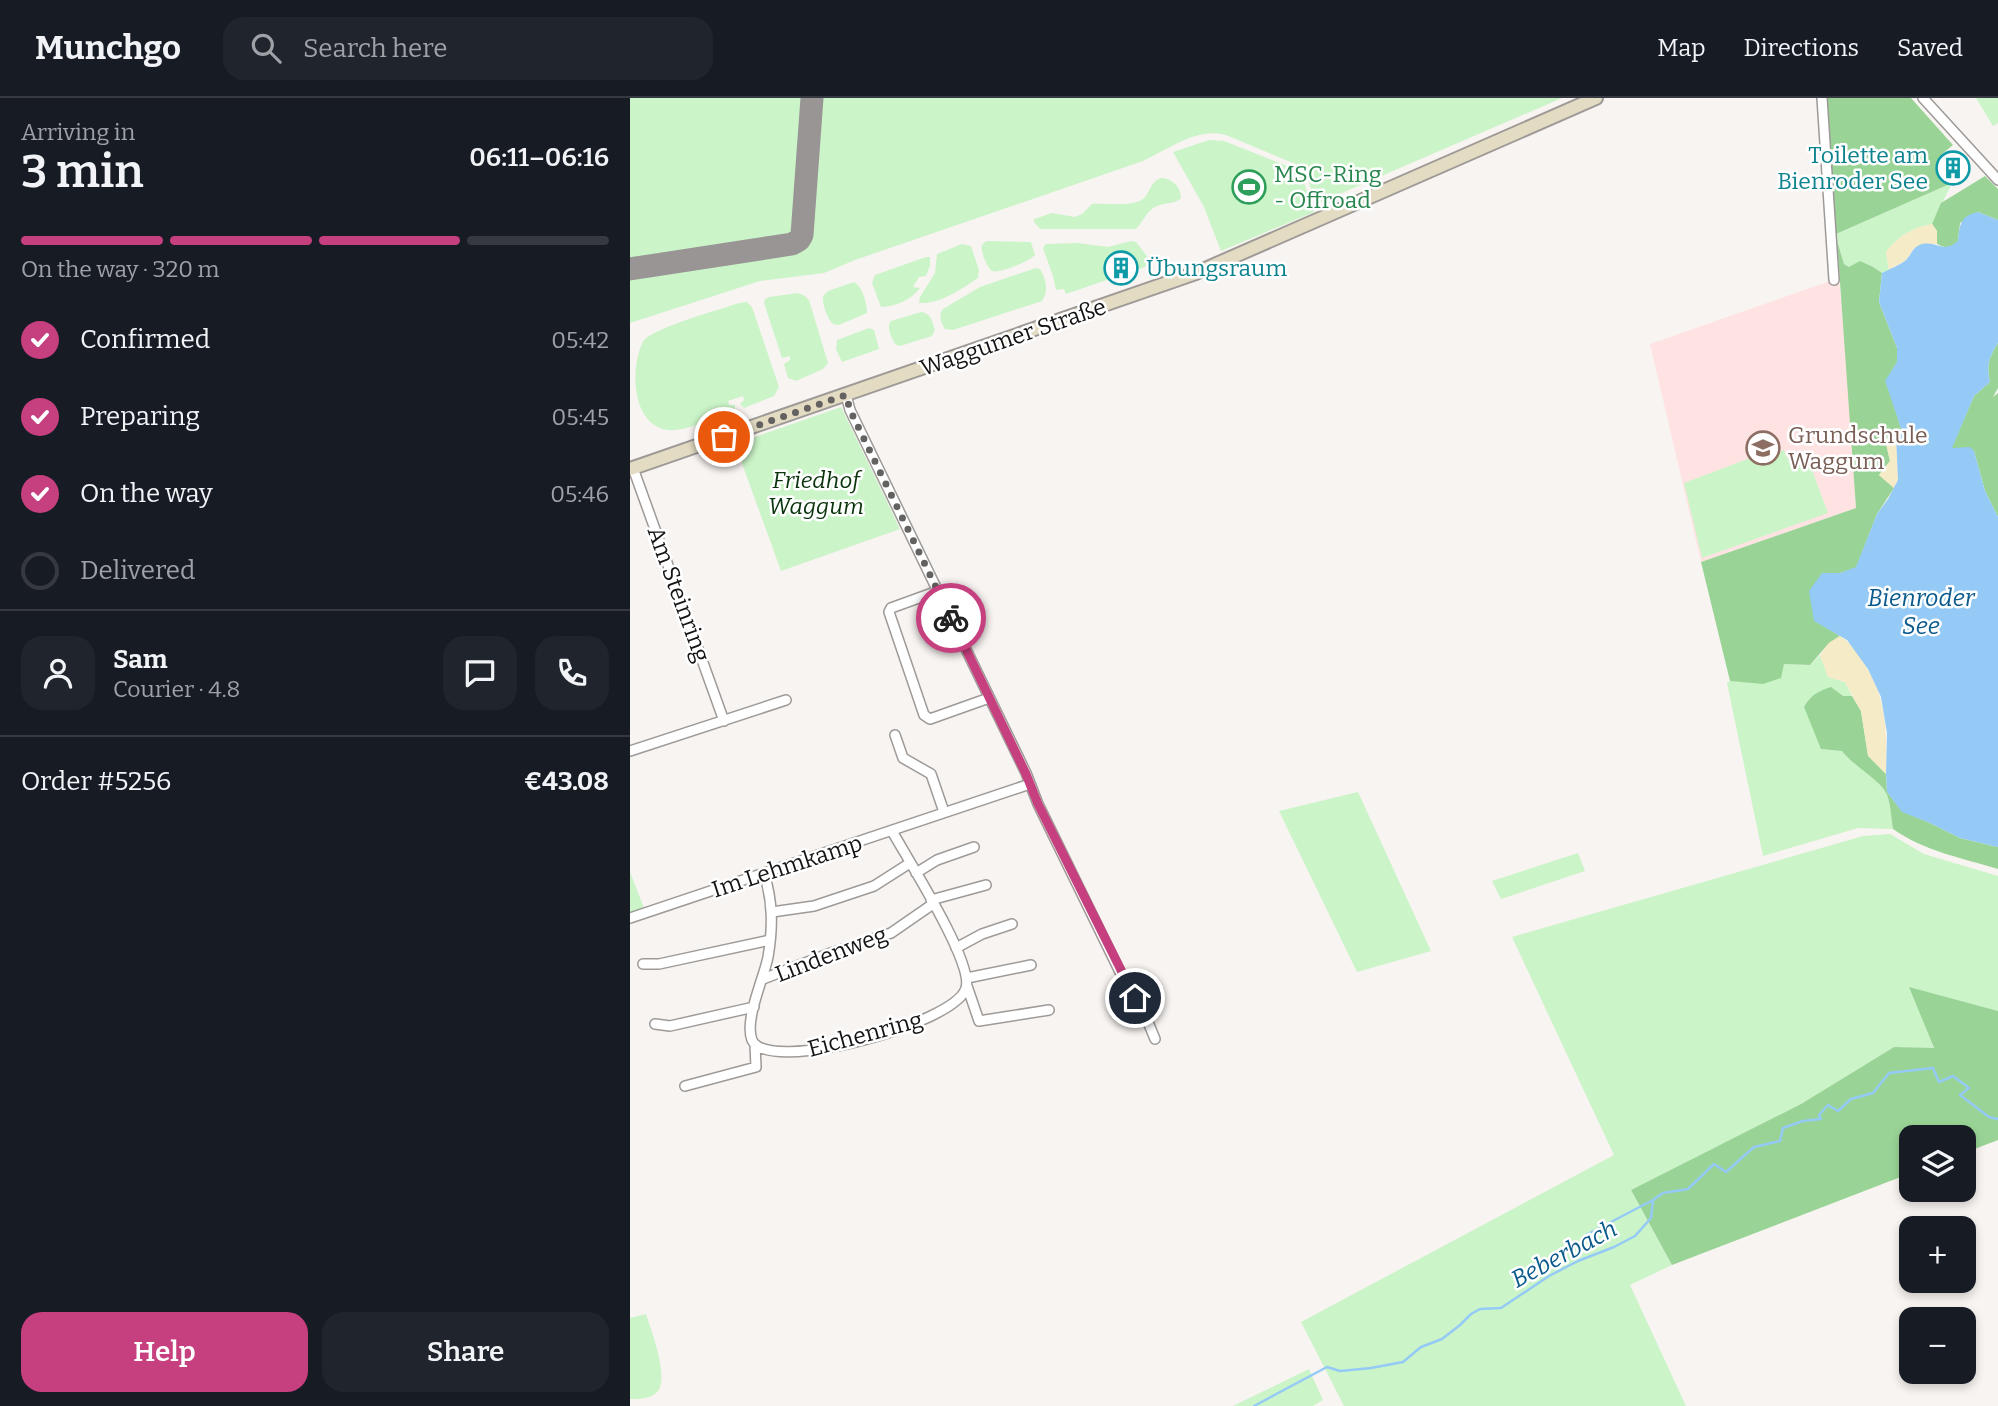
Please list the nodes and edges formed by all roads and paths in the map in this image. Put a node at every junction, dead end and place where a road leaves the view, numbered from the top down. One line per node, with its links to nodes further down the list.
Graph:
1 (1596, 98): 6 (street, Waggumer Straße)
2 (1822, 98): 5 (street)
3 (1923, 98): 4 (street)
4 (1998, 180)
5 (1834, 280)
6 (846, 395): 7 (street, Waggumer Straße); 8 (street)
7 (632, 468): 11 (street, Am Steinring)
8 (938, 591): 9 (street); 9 (street)
9 (989, 698): 14 (street)
10 (786, 700): 11 (street)
11 (724, 721): 13 (street)
12 (895, 735): 15 (street)
13 (630, 751)
14 (1030, 784): 15 (street, Im Lehmkamp); 35 (street)
15 (944, 812): 16 (street, Im Lehmkamp)
16 (892, 831): 18 (street); 19 (street, Im Lehmkamp)
17 (974, 847): 20 (street)
18 (910, 863): 20 (street); 23 (street)
19 (764, 873): 23 (street); 24 (street, Im Lehmkamp)
20 (916, 873): 22 (street)
21 (986, 885): 22 (street, Lindenweg)
22 (932, 902): 27 (street); 30 (street, Lindenweg)
23 (772, 912): 26 (street)
24 (630, 918)
25 (1012, 924): 27 (street)
26 (770, 940): 28 (street); 30 (street)
27 (956, 948): 31 (street)
28 (643, 964)
29 (1031, 965): 31 (street)
30 (763, 979): 32 (street)
31 (967, 982): 33 (street); 36 (street, Eichenring)
32 (754, 1007): 34 (street); 36 (street)
33 (1049, 1010)
34 (655, 1024)
35 (1155, 1039)
36 (755, 1045): 37 (street)
37 (685, 1086)

